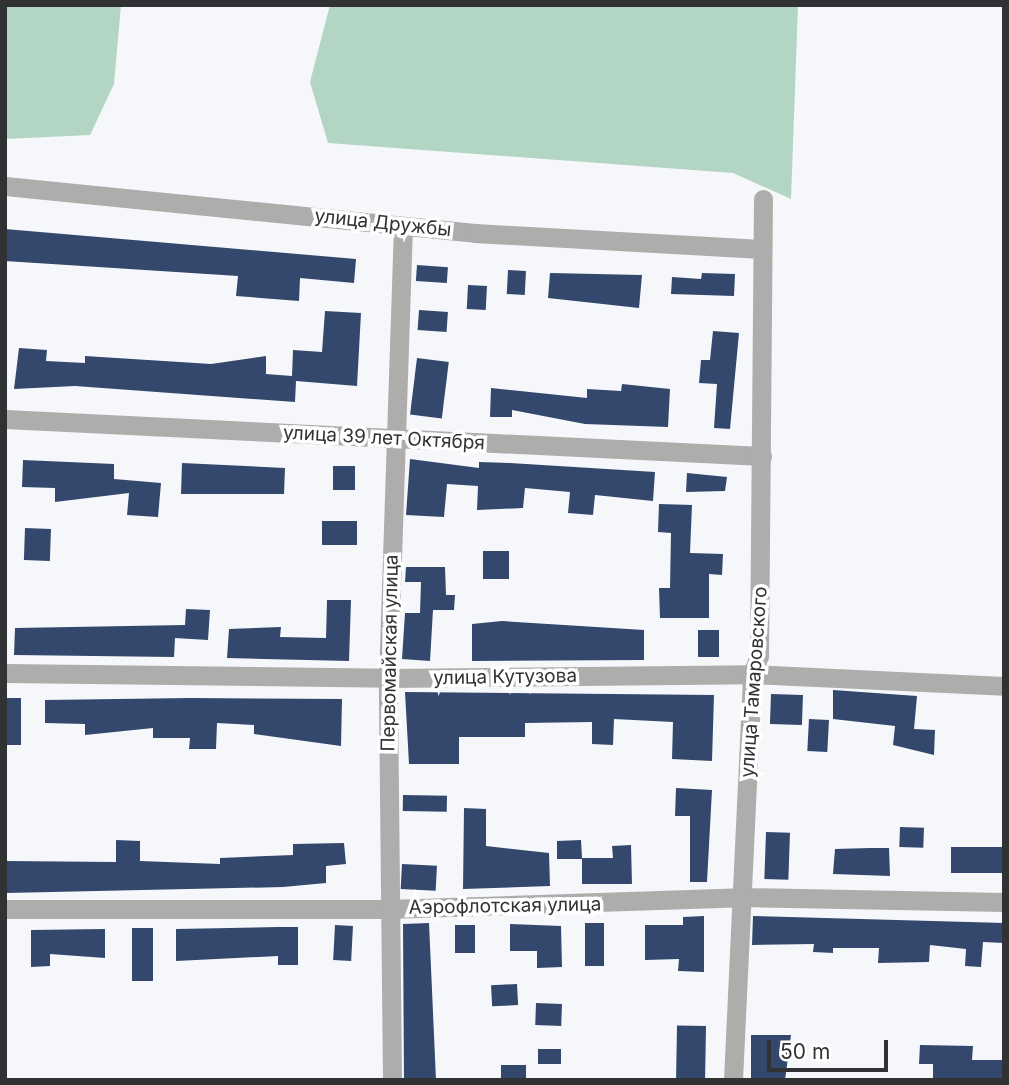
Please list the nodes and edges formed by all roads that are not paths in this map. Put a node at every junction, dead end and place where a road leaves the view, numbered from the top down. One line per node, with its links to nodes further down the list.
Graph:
1 (5, 186): 3 (street, улица Дружбы)
2 (763, 199): 4 (street, улица Тамаровского)
3 (403, 226): 4 (street, улица Дружбы); 6 (street, Первомайская улица)
4 (762, 249): 7 (street, улица Тамаровского)
5 (5, 419): 6 (street, улица 39 лет Октября)
6 (395, 440): 7 (street, улица 39 лет Октября); 10 (street, Первомайская улица)
7 (762, 456): 9 (street, улица Тамаровского)
8 (5, 673): 10 (street, улица Кутузова)
9 (752, 674): 10 (street, улица Кутузова); 11 (street, улица Кутузова); 12 (street, улица Тамаровского)
10 (388, 678): 15 (street, Первомайская улица)
11 (1004, 686)
12 (742, 897): 13 (street, Аэрофлотская улица); 15 (street, Аэрофлотская улица); 17 (street, улица Тамаровского)
13 (1004, 902)
14 (5, 909): 15 (street, Аэрофлотская улица)
15 (388, 909): 16 (street, Первомайская улица)
16 (392, 1080)
17 (733, 1080)

